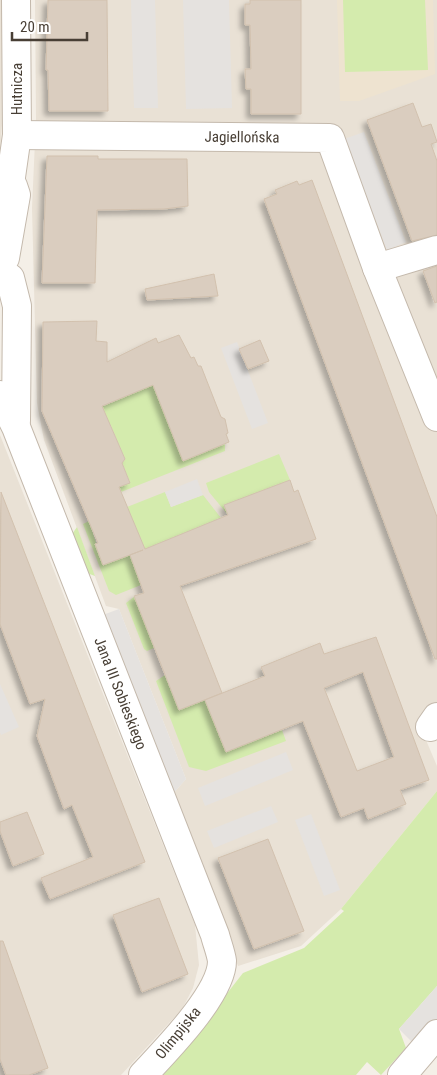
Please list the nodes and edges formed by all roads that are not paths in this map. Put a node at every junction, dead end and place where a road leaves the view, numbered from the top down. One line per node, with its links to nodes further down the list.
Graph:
1 (16, 0): 2 (street, Hutnicza)
2 (17, 135): 3 (street, Hutnicza); 6 (street, Jagiellońska)
3 (11, 177): 4 (street, Hutnicza); 7 (street, Hutnicza)
4 (0, 206)
5 (437, 250): 6 (street)
6 (377, 268): 9 (street, Jagiellońska)
7 (4, 272): 10 (street, Jana III Sobieskiego)
8 (0, 395): 10 (street, Jana III Sobieskiego)
9 (437, 416)
10 (16, 427): 11 (street, Jana III Sobieskiego)
11 (222, 962): 13 (street, Olimpijska)
12 (437, 1034): 14 (street)
13 (144, 1075)
14 (402, 1075)

